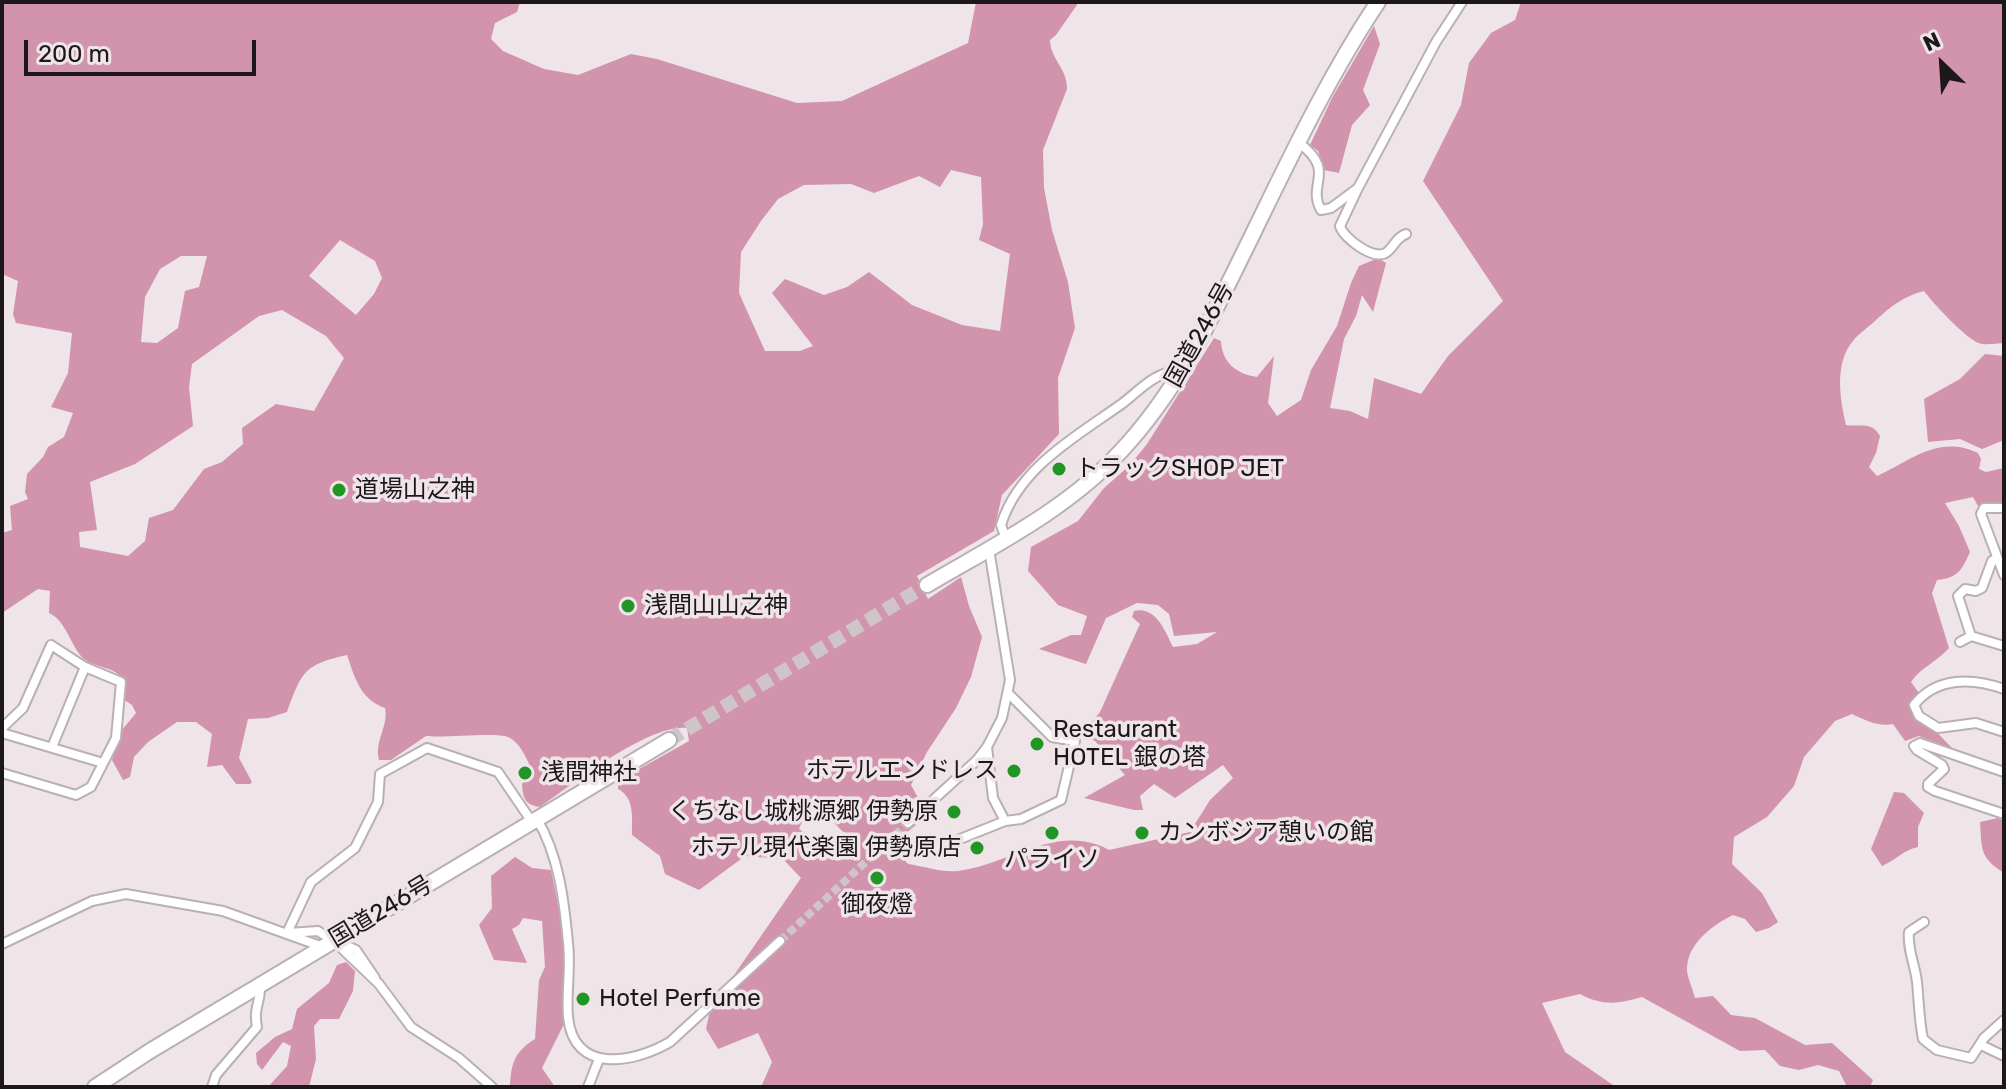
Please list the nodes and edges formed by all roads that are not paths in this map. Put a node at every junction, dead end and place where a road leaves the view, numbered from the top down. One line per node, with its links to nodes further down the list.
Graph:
1 (1378, 2): 3 (highway, 国道246号)
2 (1462, 2): 4 (street)
3 (1298, 142): 4 (street); 6 (highway, 国道246号)
4 (1358, 188): 5 (street)
5 (1406, 234)
6 (1184, 370): 8 (highway, 国道246号); 8 (street)
7 (2004, 508): 10 (street)
8 (1006, 539): 9 (highway, 国道246号)
9 (989, 549): 12 (highway, 国道246号); 18 (street)
10 (1997, 558): 11 (street); 13 (street)
11 (2004, 575)
12 (927, 585)
13 (1971, 636): 14 (street); 15 (street)
14 (1960, 642)
15 (2004, 646)
16 (85, 667): 19 (street); 22 (street); 24 (street)
17 (2004, 689): 20 (street)
18 (1009, 694): 23 (street); 29 (street)
19 (2, 730): 22 (street)
20 (2004, 732)
21 (669, 740): 28 (highway, 国道246号)
22 (52, 747): 24 (street)
23 (987, 747): 29 (street); 30 (street)
24 (103, 763): 26 (street)
25 (2004, 772): 27 (street)
26 (2, 773)
27 (2004, 814)
28 (534, 820): 33 (street); 35 (highway, 国道246号); 42 (street)
29 (1005, 821): 31 (street)
30 (908, 823)
31 (918, 842)
32 (1924, 922): 40 (street)
33 (287, 933): 35 (street); 36 (street)
34 (780, 941): 42 (street)
35 (332, 942): 37 (street); 37 (street); 38 (highway, 国道246号)
36 (2, 944)
37 (377, 982): 45 (street)
38 (260, 985): 43 (highway, 国道246号); 44 (street)
39 (2004, 1020): 40 (street)
40 (1981, 1045): 41 (street)
41 (2004, 1056)
42 (599, 1059): 46 (street)
43 (95, 1087)
44 (212, 1087)
45 (492, 1087)
46 (588, 1087)

